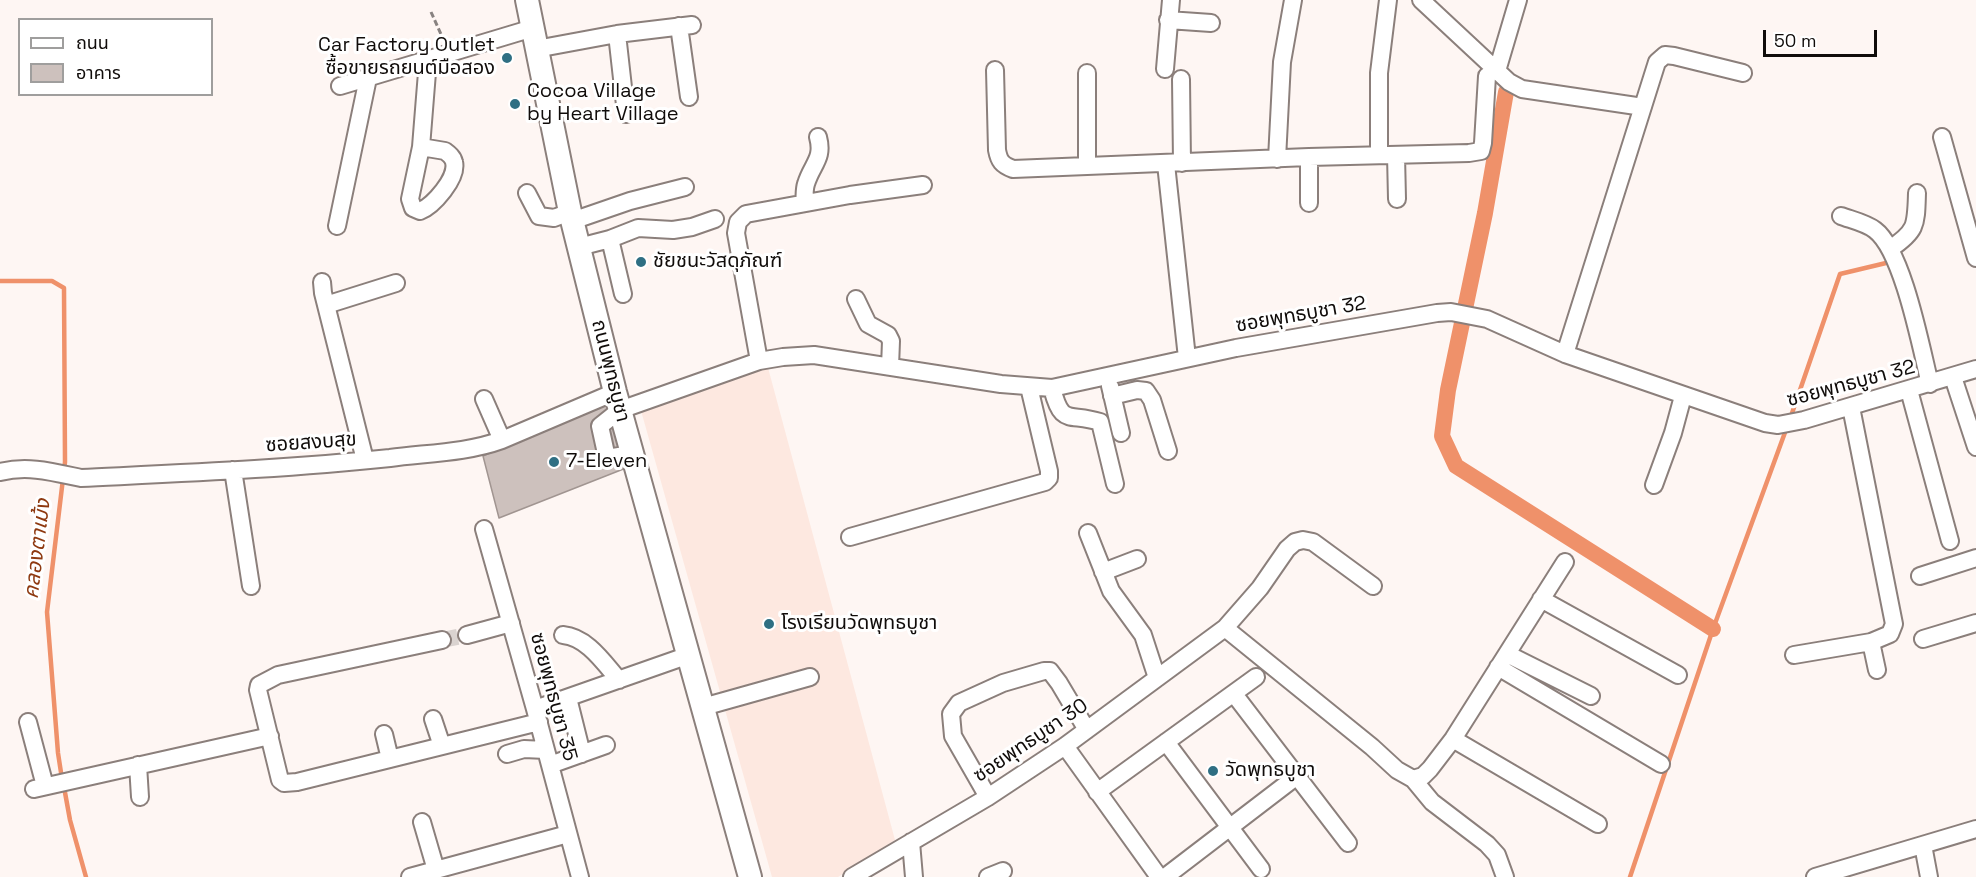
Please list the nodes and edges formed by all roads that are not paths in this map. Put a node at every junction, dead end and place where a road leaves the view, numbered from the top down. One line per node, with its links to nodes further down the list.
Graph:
1 (527, 0): 10 (main road, ถนนพุทธบูชา)
2 (1171, 0): 7 (street)
3 (1293, 0): 28 (street)
4 (1388, 0): 26 (street)
5 (1421, 0): 16 (street)
6 (1518, 0): 16 (street)
7 (1168, 20): 8 (street); 12 (street)
8 (1211, 23)
9 (617, 34): 10 (street); 20 (street); 22 (street)
10 (534, 38): 11 (street); 39 (main road, ถนนพุทธบูชา)
11 (428, 60): 17 (street); 25 (street)
12 (1165, 69)
13 (995, 70): 30 (street)
14 (1087, 73): 30 (street)
15 (1743, 73): 21 (street)
16 (1492, 74): 21 (street); 26 (street)
17 (368, 78): 19 (street); 41 (street)
18 (1181, 79): 29 (street)
19 (340, 86)
20 (689, 97)
21 (1643, 107): 51 (street)
22 (626, 114)
23 (1942, 136): 45 (street)
24 (818, 137): 36 (street)
25 (421, 147)
26 (1387, 154): 27 (street); 35 (street)
27 (1310, 157): 28 (street); 37 (street)
28 (1277, 159): 29 (street)
29 (1174, 164): 30 (street); 52 (street)
30 (1087, 165)
31 (923, 185): 36 (street)
32 (685, 187): 39 (street)
33 (527, 193): 39 (street)
34 (1917, 193): 44 (street)
35 (1397, 199)
36 (804, 203): 53 (street)
37 (1309, 203)
38 (1841, 216): 44 (street)
39 (571, 217): 43 (main road, ถนนพุทธบูชา)
40 (715, 219): 42 (street)
41 (337, 226)
42 (610, 239): 43 (street); 48 (street)
43 (579, 247): 65 (main road, ถนนพุทธบูชา)
44 (1890, 249): 58 (street)
45 (1976, 258)
46 (322, 282): 50 (street)
47 (396, 283): 50 (street)
48 (623, 294)
49 (856, 299): 54 (street)
50 (326, 305): 71 (street)
51 (1566, 354): 52 (street, ซอยพุทธบูชา 32); 63 (street, ซอยพุทธบูชา 32)
52 (1187, 358): 56 (street, ซอยพุทธบูชา 32)
53 (759, 361): 54 (street, ซอยพุทธบูชา 32); 65 (street, ซอยพุทธบูชา 32)
54 (890, 367): 59 (street, ซอยพุทธบูชา 32)
55 (1976, 369): 57 (street, ซอยพุทธบูชา 32)
56 (1107, 376): 60 (street, ซอยพุทธบูชา 32); 62 (street)
57 (1953, 377): 58 (street, ซอยพุทธบูชา 32); 69 (street)
58 (1930, 384): 61 (street, ซอยพุทธบูชา 32)
59 (1029, 387): 60 (street, ซอยพุทธบูชา 32); 78 (street)
60 (1052, 388): 74 (street)
61 (1909, 390): 66 (street, ซอยพุทธบูชา 32); 79 (street)
62 (1112, 396): 67 (street); 70 (street)
63 (1683, 396): 66 (street, ซอยพุทธบูชา 32); 75 (street)
64 (484, 399): 68 (street)
65 (618, 401): 68 (street, ซอยสงบสุข); 96 (main road, ถนนพุทธบูชา)
66 (1851, 407): 95 (street)
67 (1121, 433)
68 (501, 440): 71 (street, ซอยสงบสุข)
69 (1976, 447)
70 (1168, 451)
71 (365, 460): 72 (street, ซอยสงบสุข)
72 (233, 470): 73 (street, ซอยสงบสุข); 85 (street)
73 (0, 472)
74 (1115, 484)
75 (1654, 485)
76 (484, 529): 88 (street, ซอยพุทธบูชา 35)
77 (1088, 533): 83 (street)
78 (850, 537)
79 (1950, 541)
80 (1976, 558): 84 (street)
81 (1137, 559): 83 (street)
82 (1565, 562): 87 (street)
83 (1104, 572): 103 (street)
84 (1920, 576)
85 (251, 586)
86 (1373, 586): 90 (street, ซอยพุทธบูชา 30)
87 (1542, 599): 98 (street); 100 (street)
88 (511, 623): 91 (street); 109 (street, ซอยพุทธบูชา 35)
89 (1976, 623): 93 (street)
90 (1225, 628): 103 (street, ซอยพุทธบูชา 30); 127 (street)
91 (467, 635)
92 (563, 635): 104 (street)
93 (1923, 639)
94 (442, 640): 114 (street)
95 (1871, 642): 97 (street); 99 (street)
96 (689, 655): 104 (street); 108 (main road, ถนนพุทธบูชา)
97 (1794, 655)
98 (1502, 661): 106 (street); 115 (street); 124 (street)
99 (1877, 670)
100 (1678, 675)
101 (810, 677): 108 (street)
102 (1256, 677): 105 (street)
103 (1157, 678): 112 (street, ซอยพุทธบูชา 30)
104 (619, 680): 107 (street)
105 (1234, 694): 116 (street); 126 (street)
106 (1592, 696)
107 (568, 698): 109 (street); 121 (street)
108 (703, 707): 143 (main road, ถนนพุทธบูชา)
109 (537, 716): 118 (street); 122 (street, ซอยพุทธบูชา 35)
110 (433, 719): 118 (street)
111 (27, 722): 125 (street)
112 (1087, 730): 119 (street, ซอยพุทธบูชา 30); 130 (street)
113 (384, 734): 123 (street)
114 (270, 736): 123 (street); 125 (street)
115 (1453, 739): 127 (street); 132 (street)
116 (1166, 742): 128 (street); 133 (street)
117 (606, 745): 121 (street)
118 (442, 746): 123 (street)
119 (1065, 746): 128 (street); 130 (street, ซอยพุทธบูชา 30)
120 (507, 754): 122 (street)
121 (582, 754): 122 (street)
122 (548, 758): 135 (street, ซอยพุทธบูชา 35)
123 (390, 759)
124 (1661, 764)
125 (138, 765): 129 (street)
126 (1297, 776): 133 (street); 137 (street)
127 (1413, 779): 148 (street)
128 (1098, 792): 146 (street)
129 (140, 797)
130 (988, 797): 136 (street, ซอยพุทธบูชา 30)
131 (422, 822): 140 (street)
132 (1598, 824)
133 (1230, 828): 139 (street); 147 (street)
134 (1976, 829): 138 (street)
135 (568, 834): 140 (street); 142 (street, ซอยพุทธบูชา 35)
136 (910, 842): 144 (street, ซอยพุทธบูชา 30); 145 (street)
137 (1348, 843)
138 (1923, 844): 149 (street); 150 (street)
139 (1261, 869)
140 (436, 870): 141 (street)
141 (410, 877)
142 (580, 877)
143 (750, 877)
144 (852, 877)
145 (914, 877)
146 (1159, 877)
147 (1165, 877)
148 (1505, 877)
149 (1815, 877)
150 (1929, 877)

